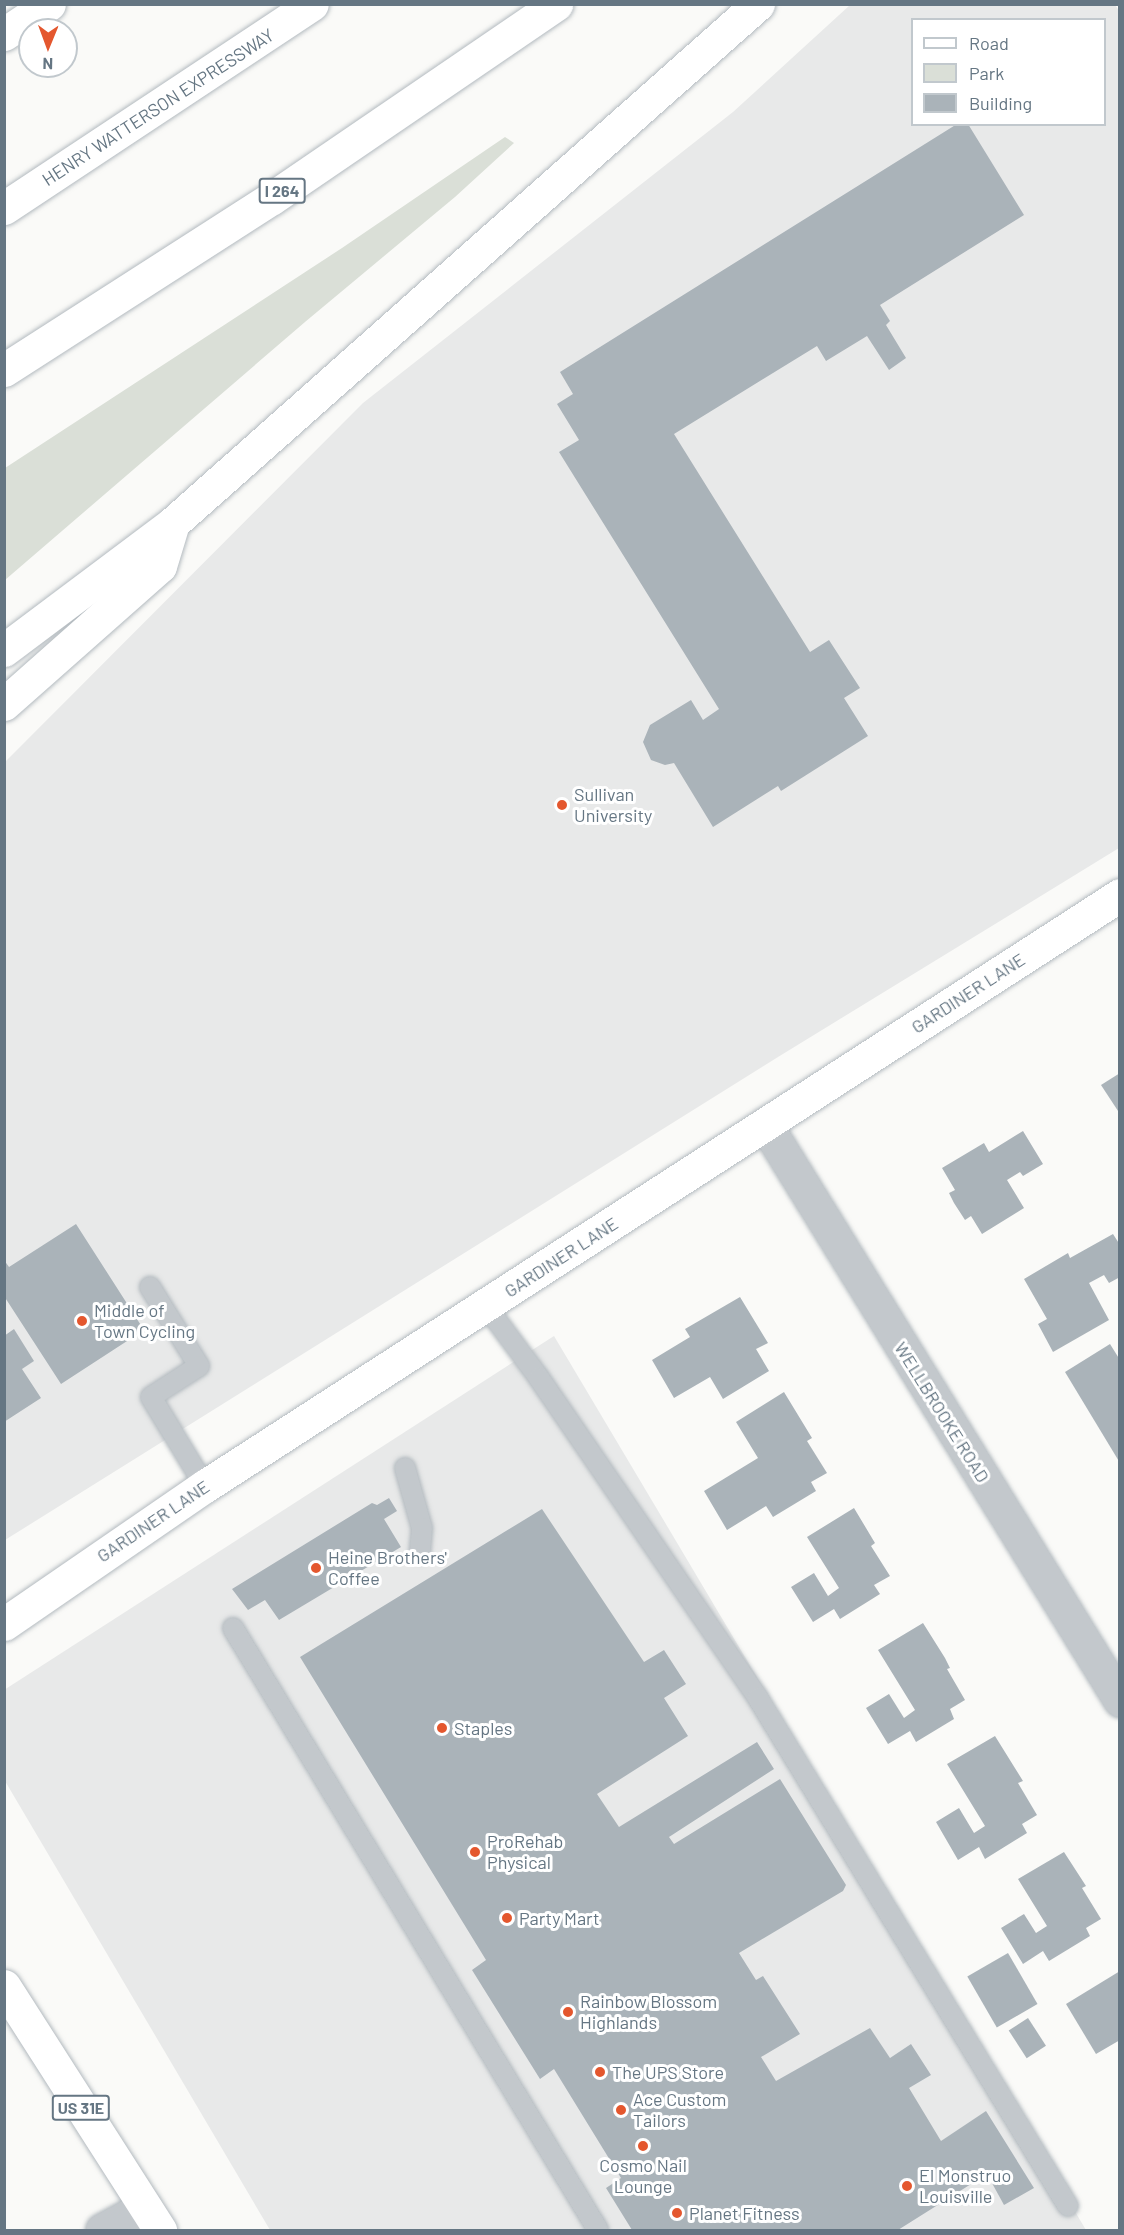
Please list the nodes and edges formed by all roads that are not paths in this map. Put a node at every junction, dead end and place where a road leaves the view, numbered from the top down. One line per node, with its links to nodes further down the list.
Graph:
1 (49, 4): 5 (main road)
2 (312, 4): 6 (main road, HENRY WATTERSON EXPRESSWAY)
3 (556, 4): 7 (main road, I 264)
4 (758, 4): 8 (main road)
5 (4, 34)
6 (4, 208)
7 (4, 370)
8 (173, 523): 9 (main road); 10 (main road)
9 (4, 650)
10 (4, 704)
11 (1119, 895): 12 (main road, GARDINER LANE)
12 (765, 1124): 14 (main road, GARDINER LANE); 20 (street, WELLBROOKE ROAD)
13 (150, 1287): 16 (lane)
14 (486, 1306): 16 (main road, GARDINER LANE); 22 (lane)
15 (405, 1468): 17 (lane)
16 (205, 1486): 18 (main road, GARDINER LANE)
17 (420, 1554)
18 (4, 1624)
19 (233, 1628): 25 (lane)
20 (1119, 1700)
21 (4, 1986): 23 (main road, US 31E)
22 (1068, 2206)
23 (153, 2219): 24 (street)
24 (102, 2230)
25 (598, 2230)

